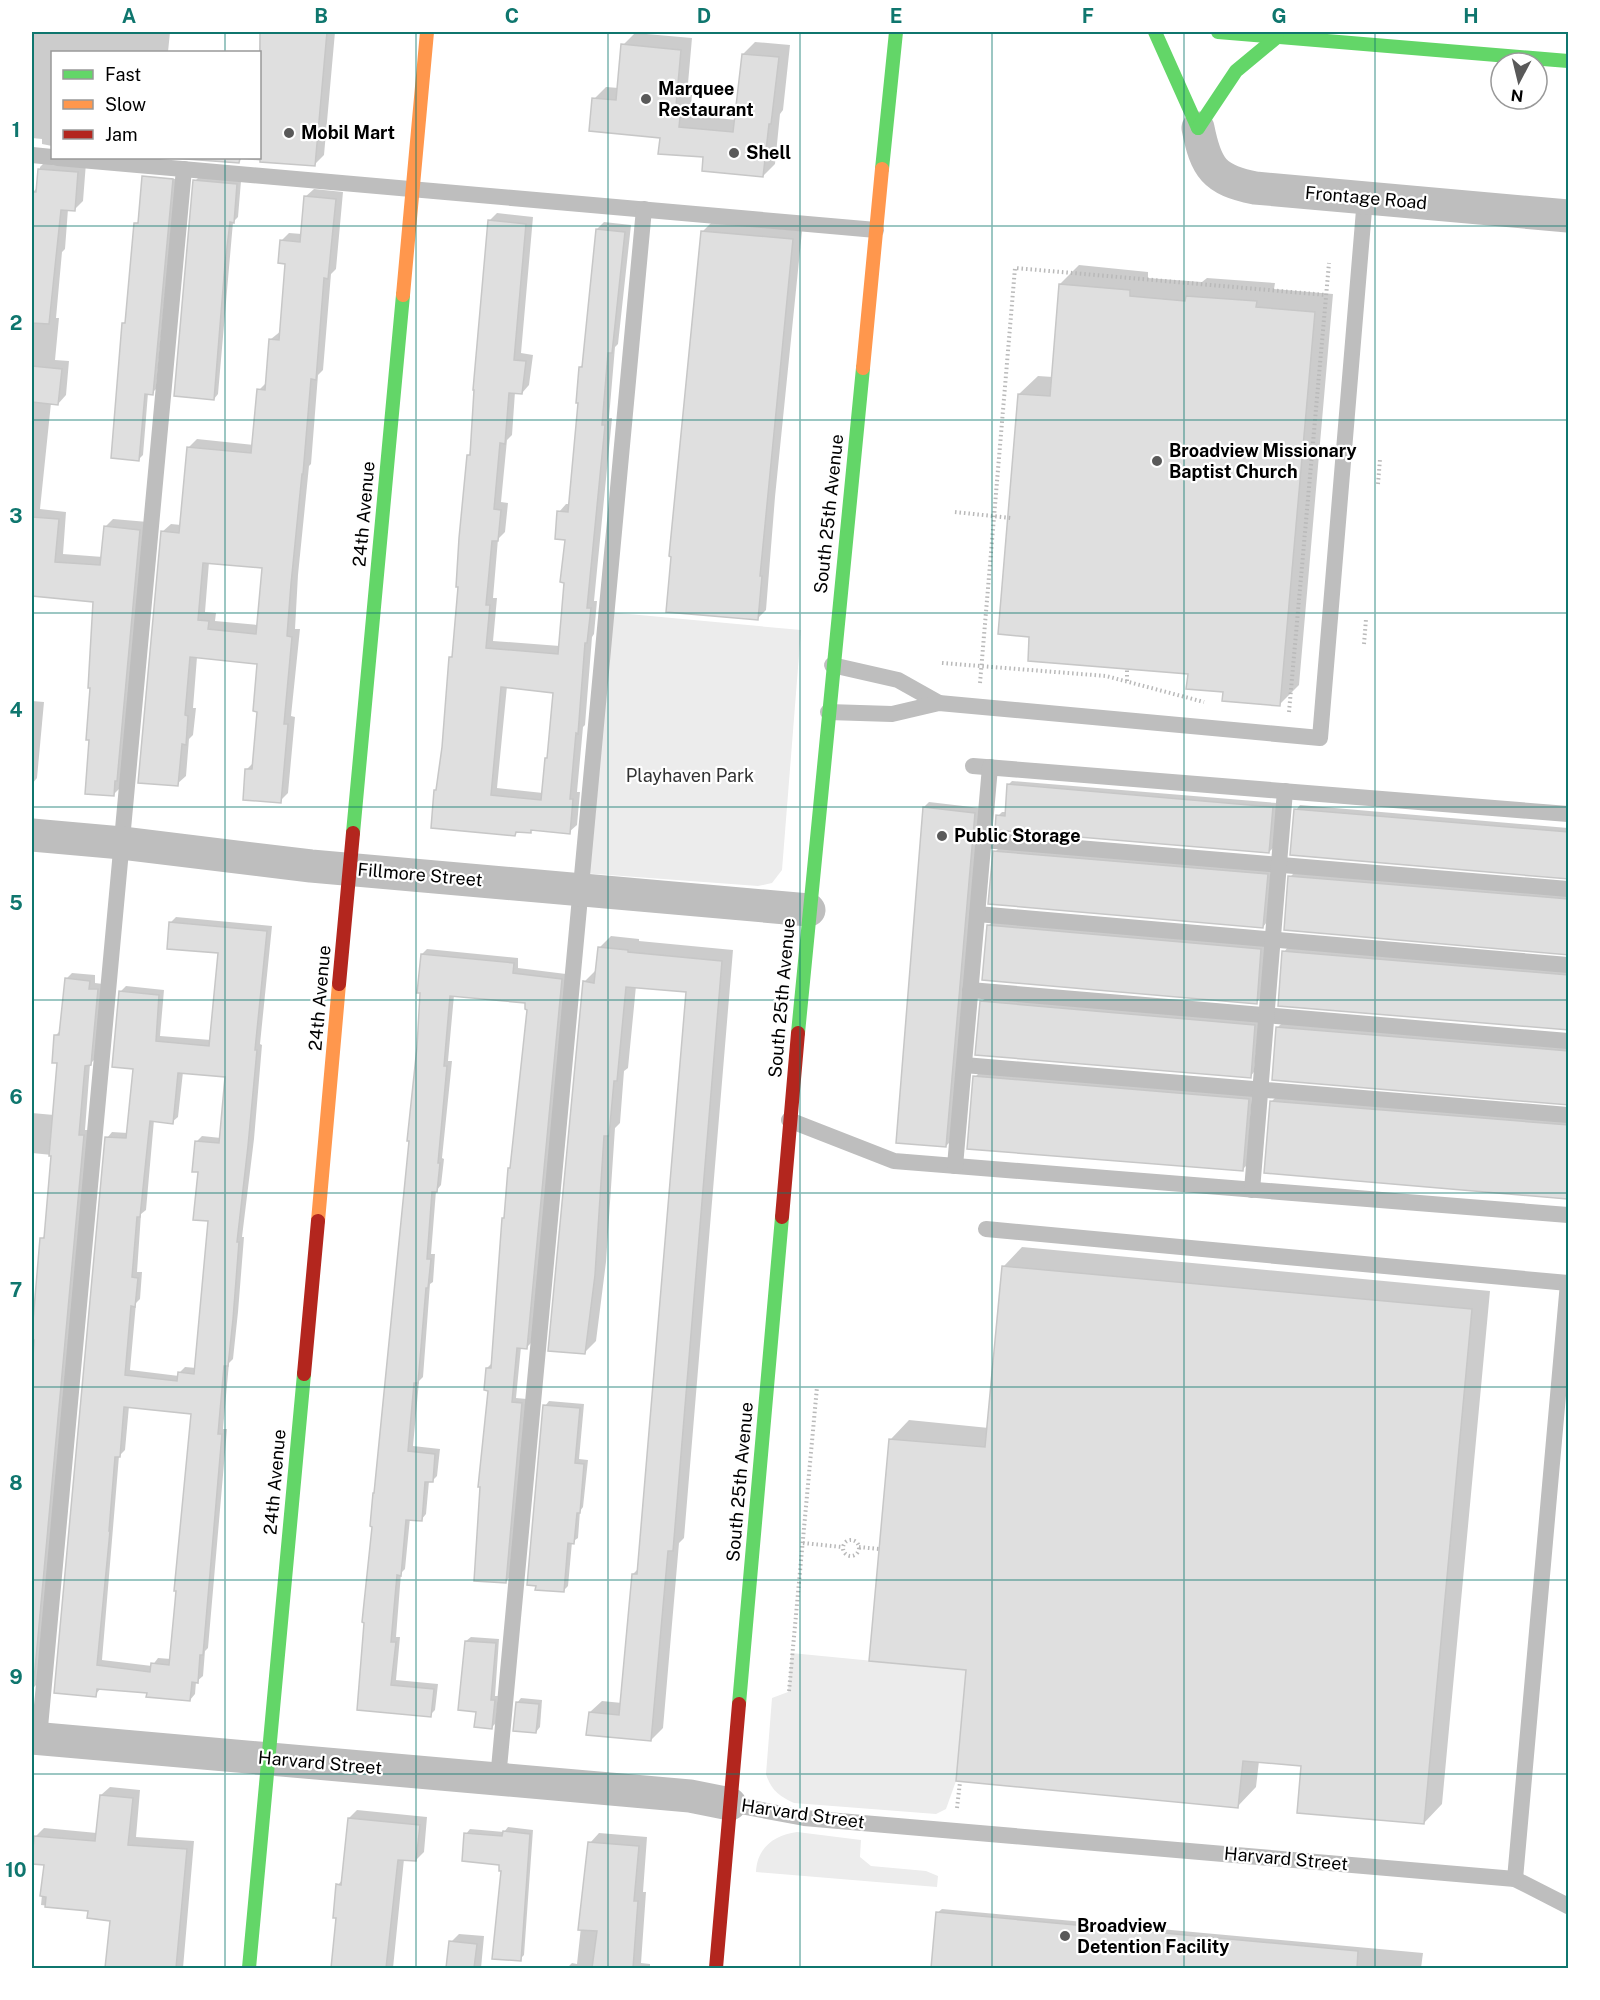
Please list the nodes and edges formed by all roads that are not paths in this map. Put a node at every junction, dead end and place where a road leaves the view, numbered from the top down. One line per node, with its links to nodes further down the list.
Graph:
1 (427, 32): 12 (main road, 24th Avenue)
2 (896, 32): 16 (main road, South 25th Avenue)
3 (1155, 32): 7 (main road)
4 (1218, 32): 5 (main road)
5 (1275, 34): 6 (main road); 7 (main road)
6 (1569, 61)
7 (1198, 128): 13 (street, Frontage Road)
8 (32, 155): 9 (lane)
9 (51, 157)
10 (69, 159): 11 (lane)
11 (184, 169): 12 (lane); 26 (lane)
12 (412, 189): 14 (lane); 28 (main road, 24th Avenue)
13 (1365, 198): 15 (street, Frontage Road); 18 (lane)
14 (644, 209): 16 (lane); 30 (lane)
15 (1569, 216)
16 (876, 230): 17 (main road, South 25th Avenue)
17 (832, 665): 18 (lane); 19 (main road, South 25th Avenue)
18 (939, 703): 19 (lane)
19 (828, 712): 31 (main road, South 25th Avenue)
20 (973, 766): 21 (lane)
21 (990, 767): 22 (lane); 25 (lane)
22 (1285, 791): 23 (lane); 27 (lane)
23 (1569, 814)
24 (32, 835): 26 (street, Fillmore Street)
25 (983, 840): 27 (lane); 32 (lane)
26 (122, 843): 28 (street, Fillmore Street); 47 (lane)
27 (1279, 865): 29 (lane); 33 (lane)
28 (350, 869): 30 (street, Fillmore Street); 48 (main road, 24th Avenue)
29 (1569, 889)
30 (580, 890): 31 (street, Fillmore Street); 49 (lane)
31 (809, 910): 41 (main road, South 25th Avenue)
32 (977, 914): 33 (lane); 35 (lane)
33 (1272, 940): 34 (lane); 36 (lane)
34 (1569, 966)
35 (970, 990): 36 (lane); 38 (lane)
36 (1266, 1015): 37 (lane); 39 (lane)
37 (1569, 1041)
38 (964, 1065): 39 (lane); 42 (lane)
39 (1260, 1089): 40 (lane); 43 (lane)
40 (1569, 1114)
41 (789, 1120): 42 (lane); 50 (main road, South 25th Avenue)
42 (955, 1166): 43 (lane)
43 (1251, 1190): 44 (lane)
44 (1569, 1215)
45 (986, 1229): 46 (lane)
46 (1569, 1283): 51 (lane)
47 (35, 1738): 48 (street, Harvard Street)
48 (268, 1758): 49 (street, Harvard Street); 53 (main road, 24th Avenue)
49 (498, 1779): 50 (street, Harvard Street)
50 (730, 1804): 51 (lane, Harvard Street); 54 (main road, South 25th Avenue)
51 (1515, 1879): 52 (lane, Harvard Street)
52 (1569, 1906)
53 (249, 1968)
54 (716, 1968)

